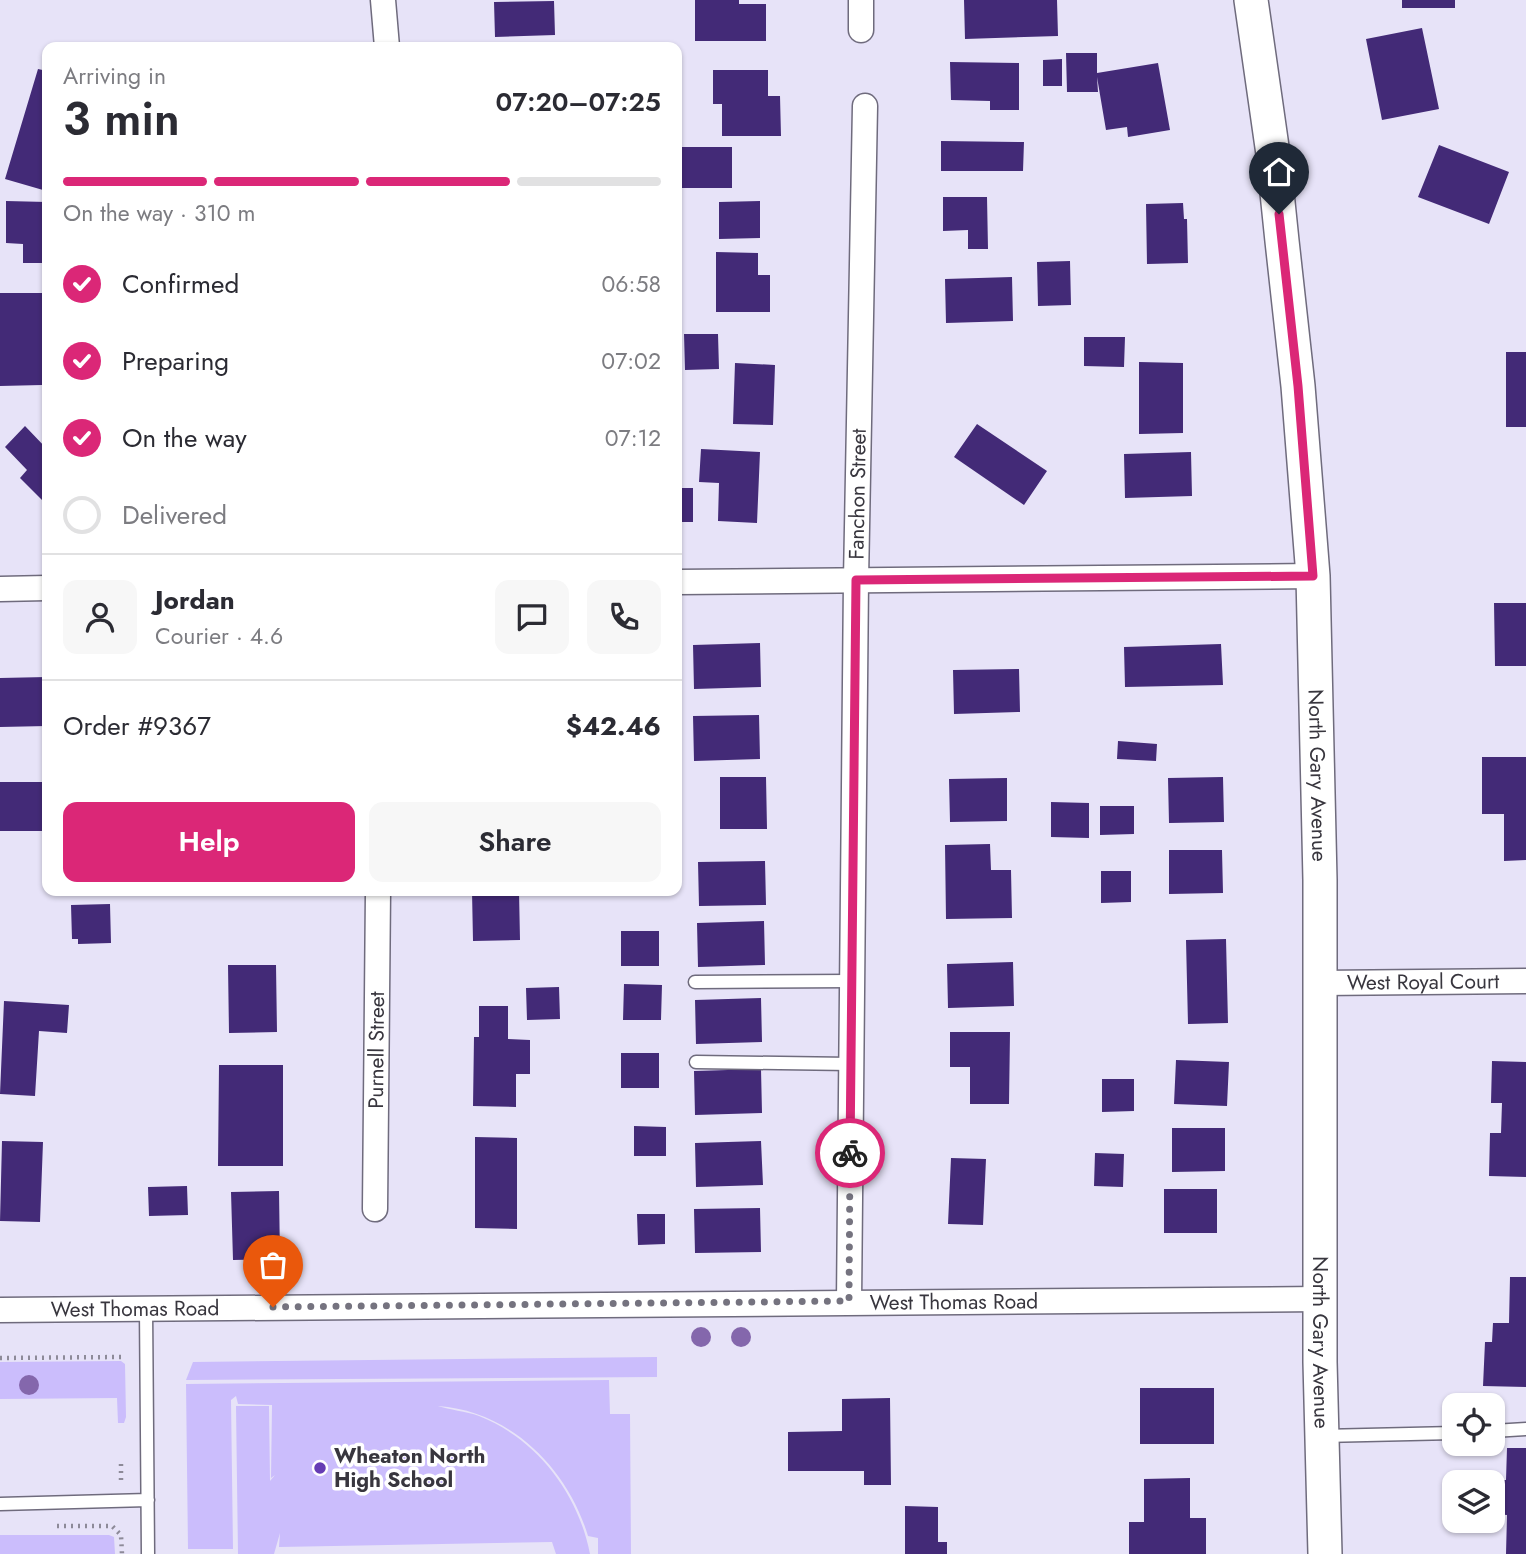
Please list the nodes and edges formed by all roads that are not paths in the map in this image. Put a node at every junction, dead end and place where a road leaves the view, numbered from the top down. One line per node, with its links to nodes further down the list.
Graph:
1 (383, 0): 5 (street)
2 (861, 0): 4 (street)
3 (1251, 0): 7 (street, North Gary Avenue)
4 (861, 30)
5 (387, 42)
6 (865, 106): 8 (street, Fanchon Street)
7 (1313, 576): 8 (street); 16 (street, North Gary Avenue)
8 (856, 580): 9 (street); 13 (street, Fanchon Street)
9 (682, 582)
10 (42, 588): 11 (street)
11 (0, 589)
12 (378, 896): 19 (street, Purnell Street)
13 (852, 981): 15 (lane); 18 (street, Fanchon Street)
14 (1526, 981): 16 (street, West Royal Court)
15 (695, 982)
16 (1320, 983): 20 (street, North Gary Avenue)
17 (696, 1062): 18 (lane)
18 (851, 1063): 21 (street, Fanchon Street)
19 (375, 1209)
20 (1319, 1299): 21 (street, West Thomas Road); 27 (street, North Gary Avenue)
21 (849, 1301): 22 (street, West Thomas Road)
22 (146, 1308): 23 (street, West Thomas Road); 28 (lane)
23 (0, 1310)
24 (1526, 1429): 25 (lane)
25 (1505, 1430)
26 (1442, 1433): 27 (lane)
27 (1322, 1436): 31 (street, North Gary Avenue)
28 (148, 1500): 29 (lane); 30 (lane)
29 (0, 1504)
30 (148, 1554)
31 (1325, 1554)

